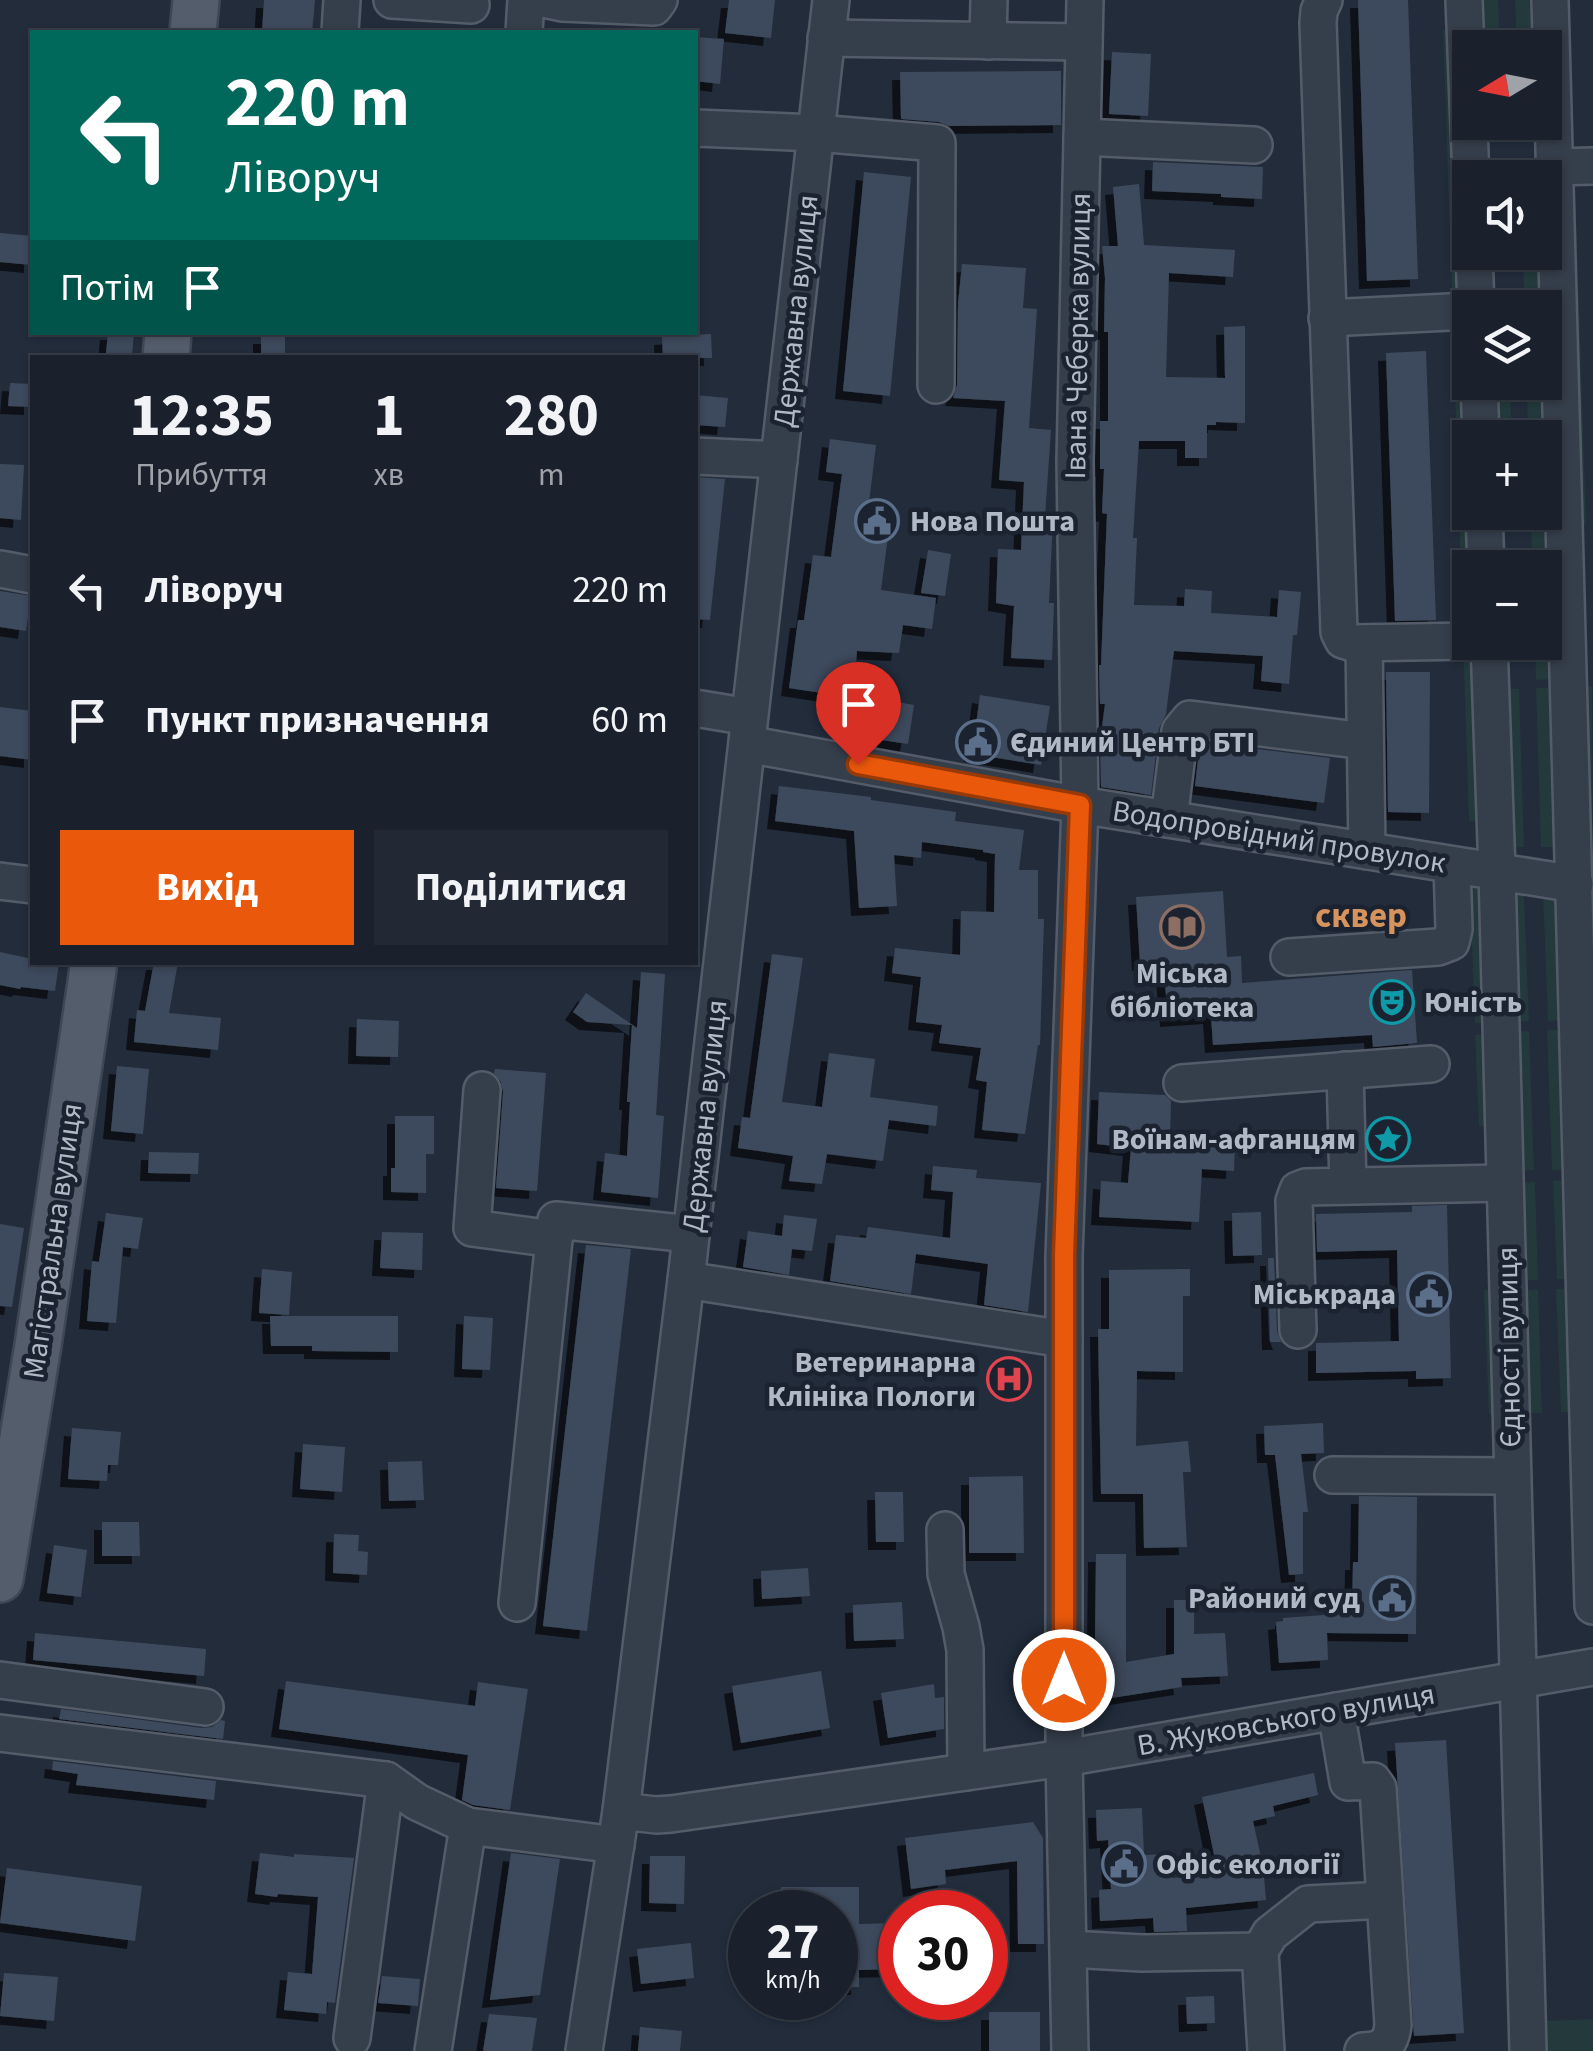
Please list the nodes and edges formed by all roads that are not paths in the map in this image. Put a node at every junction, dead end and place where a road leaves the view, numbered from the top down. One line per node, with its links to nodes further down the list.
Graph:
1 (196, 0): 14 (main road)
2 (342, 0): 15 (street)
3 (392, 0): 13 (street)
4 (526, 0): 16 (street)
5 (548, 0): 6 (street)
6 (659, 0)
7 (831, 0): 17 (street, Державна вулиця)
8 (990, 0): 18 (street)
9 (1084, 0): 19 (street, Івана Чеберка вулиця)
10 (1324, 0): 30 (street)
11 (1464, 0): 24 (street)
12 (1550, 0): 25 (street)
13 (471, 5)
14 (193, 30)
15 (340, 30)
16 (524, 30)
17 (826, 38): 18 (street); 21 (street, Державна вулиця)
18 (988, 41): 19 (street)
19 (1084, 42): 22 (street, Івана Чеберка вулиця)
20 (698, 128): 21 (street)
21 (816, 133): 31 (street); 33 (street, Державна вулиця)
22 (1082, 138): 23 (street); 43 (street, Івана Чеберка вулиця)
23 (1254, 145)
24 (1470, 160)
25 (1554, 160)
26 (1593, 166): 27 (street)
27 (1562, 167)
28 (1561, 270): 34 (street)
29 (1452, 310): 30 (street)
30 (1328, 318): 38 (street)
31 (936, 385)
32 (698, 456): 33 (street)
33 (779, 460): 41 (street, Державна вулиця)
34 (1579, 532): 50 (street)
35 (0, 570): 36 (street)
36 (30, 575)
37 (1452, 640): 38 (street)
38 (1364, 642): 42 (street)
39 (1489, 660): 47 (street, Єдності вулиця)
40 (698, 709): 41 (street, Водопровідний провулок)
41 (748, 730): 43 (street, Водопровідний провулок); 60 (street, Державна вулиця)
42 (1366, 741): 44 (street); 45 (street)
43 (1080, 805): 44 (street, Водопровідний провулок); 64 (street, Івана Чеберка вулиця)
44 (1169, 820): 45 (street, Водопровідний провулок)
45 (1368, 851): 46 (street, Водопровідний провулок)
46 (1452, 865): 47 (street, Водопровідний провулок); 51 (street)
47 (1497, 872): 50 (street, Водопровідний провулок); 58 (street, Єдності вулиця)
48 (0, 881): 49 (street)
49 (30, 885)
50 (1581, 906): 57 (street)
51 (1290, 957)
52 (94, 965): 68 (main road, Магістральна вулиця)
53 (1431, 1064): 54 (street)
54 (1345, 1070): 55 (street); 59 (street)
55 (1182, 1083)
56 (482, 1090): 61 (street)
57 (1587, 1151): 70 (street)
58 (1504, 1182): 59 (street); 66 (street, Єдності вулиця)
59 (1348, 1186): 63 (street)
60 (691, 1234): 61 (street); 62 (street, Державна вулиця)
61 (554, 1239): 69 (street)
62 (686, 1280): 64 (street); 80 (street, Державна вулиця)
63 (1298, 1330)
64 (1064, 1339): 77 (street, Івана Чеберка вулиця)
65 (1333, 1475): 66 (street)
66 (1512, 1476): 73 (street, Єдності вулиця)
67 (945, 1530): 78 (street)
68 (0, 1579)
69 (517, 1604)
70 (1593, 1606)
71 (1593, 1667): 73 (street, В. Жуковського вулиця)
72 (0, 1680): 74 (street)
73 (1518, 1680): 75 (street, В. Жуковського вулиця); 92 (street, Єдності вулиця)
74 (205, 1707)
75 (1336, 1711): 77 (street, В. Жуковського вулиця); 83 (street)
76 (0, 1733): 79 (street)
77 (1064, 1758): 78 (street, В. Жуковського вулиця); 84 (street, Івана Чеберка вулиця)
78 (966, 1772): 80 (street, В. Жуковського вулиця)
79 (386, 1780): 81 (street); 86 (street)
80 (621, 1810): 82 (street, Державна вулиця)
81 (468, 1826): 82 (street); 87 (street)
82 (616, 1846): 88 (street, Державна вулиця)
83 (1385, 1900): 85 (street); 91 (street)
84 (1070, 1948): 85 (street); 89 (street, Івана Чеберка вулиця)
85 (1260, 1951): 90 (street)
86 (352, 2038)
87 (433, 2051)
88 (584, 2051)
89 (1070, 2051)
90 (1266, 2051)
91 (1363, 2051)
92 (1528, 2051)

